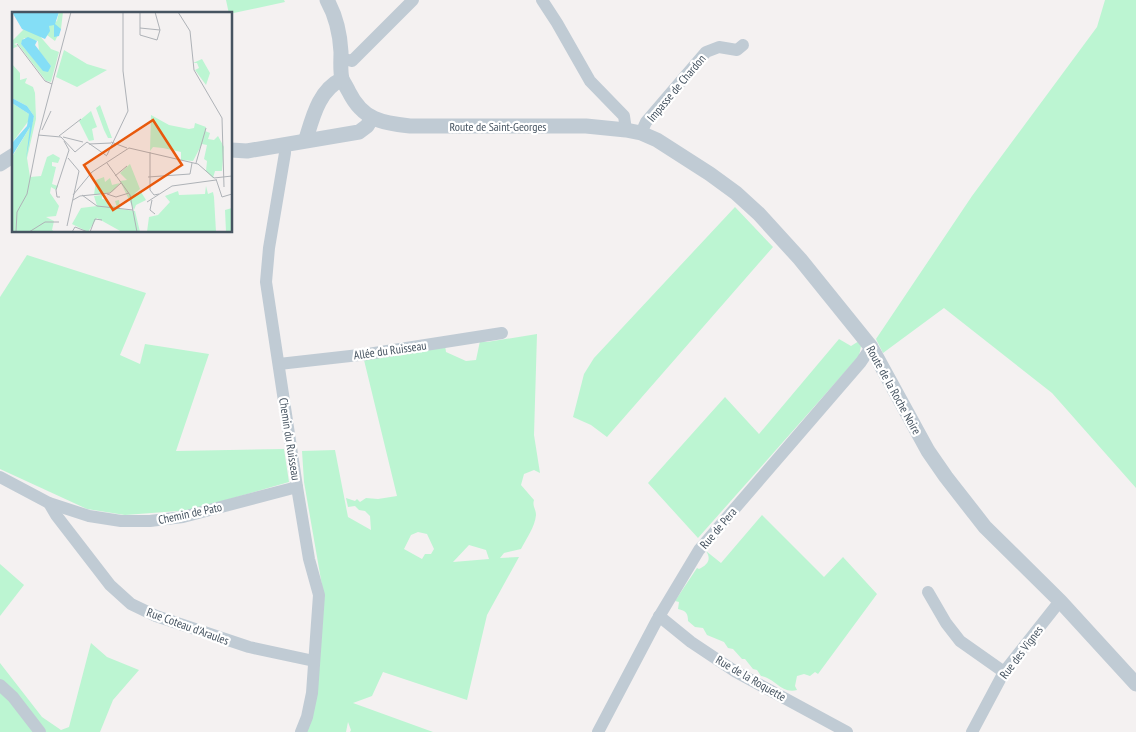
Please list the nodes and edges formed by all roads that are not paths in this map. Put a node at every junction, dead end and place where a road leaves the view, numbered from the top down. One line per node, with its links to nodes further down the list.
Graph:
1 (327, 0): 5 (street)
2 (413, 0): 5 (street)
3 (542, 0): 8 (street)
4 (743, 45): 9 (street, Impasse de Chardon)
5 (341, 58): 6 (street)
6 (342, 78): 7 (street); 10 (street)
7 (372, 118): 8 (street, Route de Saint-Georges); 10 (street)
8 (626, 130): 9 (street, Route de la Roche Noire)
9 (641, 133): 16 (street, Route de la Roche Noire)
10 (306, 139): 11 (street)
11 (285, 144): 12 (street); 17 (street, Chemin du Ruisseau)
12 (232, 150)
13 (12, 156): 14 (street)
14 (0, 164)
15 (502, 332): 17 (street, Allée du Ruisseau)
16 (871, 347): 22 (street, Route de la Roche Noire); 23 (street, Rue de Pera)
17 (279, 364): 19 (street, Chemin du Ruisseau)
18 (0, 477): 20 (street, Chemin de Pato)
19 (297, 487): 20 (street, Chemin de Pato); 24 (street, Chemin du Ruisseau)
20 (50, 503): 24 (street, Rue Coteau d'Araules)
21 (928, 592): 25 (street)
22 (1060, 600): 25 (street, Rue des Vignes); 26 (street, Route de la Roche Noire)
23 (659, 616): 30 (street, Rue de Pera); 31 (street, Rue de la Roquette)
24 (314, 661): 29 (street, Chemin du Ruisseau)
25 (1004, 672): 32 (street, Rue des Vignes)
26 (1136, 684)
27 (0, 685): 28 (street)
28 (40, 732)
29 (301, 732)
30 (598, 732)
31 (847, 732)
32 (972, 732)

